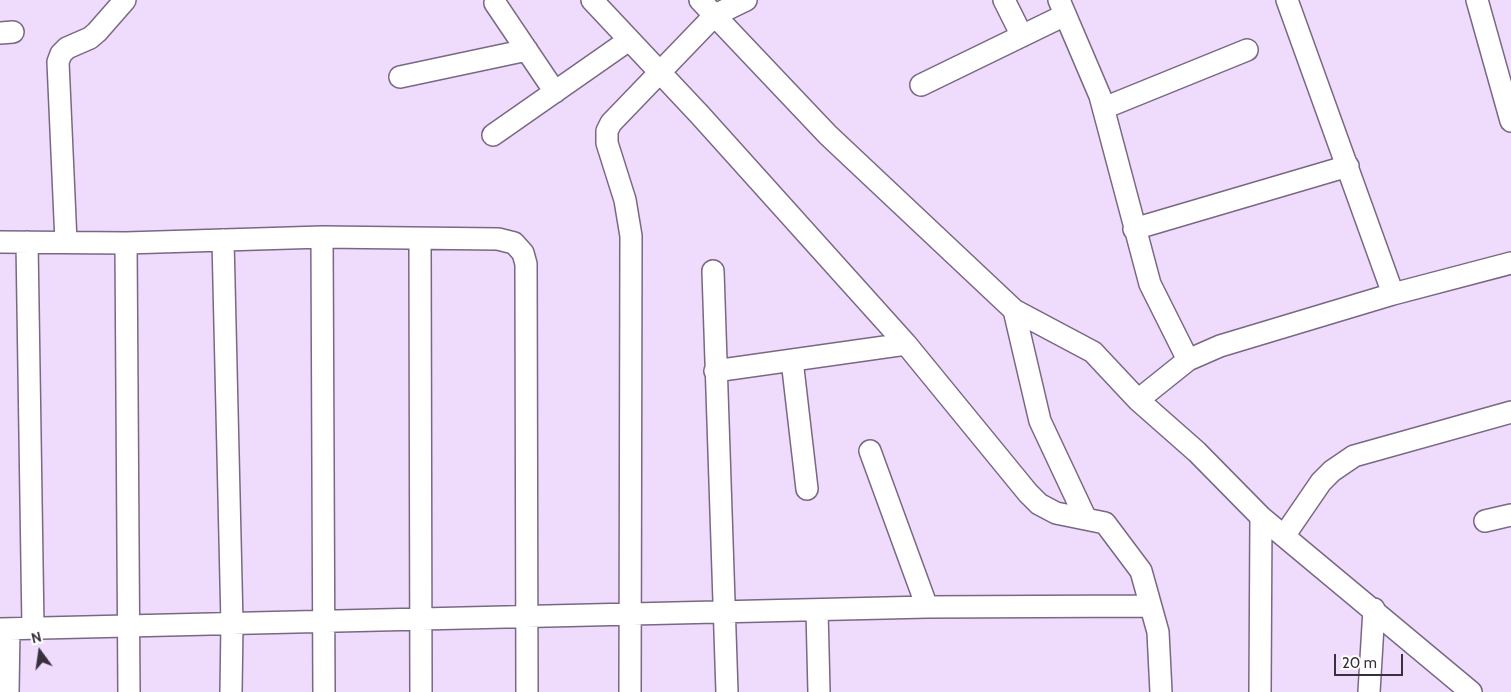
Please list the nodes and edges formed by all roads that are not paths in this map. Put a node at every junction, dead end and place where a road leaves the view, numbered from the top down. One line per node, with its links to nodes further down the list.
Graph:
1 (125, 0): 29 (street)
2 (592, 0): 12 (street)
3 (700, 0): 10 (street)
4 (746, 0): 10 (street)
5 (1004, 0): 11 (street)
6 (1287, 0): 22 (street)
7 (1477, 0): 20 (street)
8 (495, 3): 13 (street)
9 (1062, 7): 11 (street); 19 (street)
10 (715, 15): 15 (street); 34 (street)
11 (1022, 36): 17 (street)
12 (629, 40): 15 (street); 18 (street)
13 (527, 50): 16 (street); 18 (street)
14 (1247, 50): 19 (street)
15 (660, 73): 35 (street); 53 (street)
16 (400, 77)
17 (921, 85)
18 (555, 92): 21 (street)
19 (1104, 108): 23 (street)
20 (1511, 121)
21 (492, 135)
22 (1348, 166): 23 (street); 33 (street)
23 (1134, 229): 37 (street)
24 (322, 237): 25 (street); 26 (street); 56 (street)
25 (223, 240): 30 (street); 57 (street)
26 (420, 240): 54 (street); 55 (street)
27 (0, 242): 28 (street)
28 (27, 242): 29 (street); 59 (street)
29 (66, 242): 30 (street)
30 (126, 243): 58 (street)
31 (1511, 263): 33 (street)
32 (713, 271): 38 (street)
33 (1393, 294): 37 (street)
34 (1014, 310): 39 (street); 45 (street)
35 (906, 344): 36 (street); 45 (street)
36 (792, 360): 38 (street); 42 (street)
37 (1188, 360): 39 (street)
38 (715, 371): 52 (street)
39 (1138, 400): 44 (street)
40 (1511, 412): 47 (street)
41 (870, 451): 49 (street)
42 (807, 489)
43 (1511, 514): 46 (street)
44 (1261, 517): 47 (street); 71 (street)
45 (1086, 519): 48 (street)
46 (1485, 521)
47 (1284, 536): 50 (street)
48 (1150, 606): 49 (street); 70 (street)
49 (928, 607): 51 (street)
50 (1374, 609): 72 (street); 73 (street)
51 (817, 610): 52 (street); 69 (street)
52 (725, 612): 53 (street); 68 (street)
53 (630, 614): 54 (street); 67 (street)
54 (527, 616): 55 (street); 66 (street)
55 (420, 620): 56 (street); 65 (street)
56 (324, 622): 57 (street); 64 (street)
57 (232, 624): 58 (street); 63 (street)
58 (128, 626): 59 (street); 62 (street)
59 (33, 628): 60 (street)
60 (4, 629): 61 (street)
61 (8, 692)
62 (129, 692)
63 (231, 692)
64 (324, 692)
65 (421, 692)
66 (527, 692)
67 (630, 692)
68 (727, 692)
69 (819, 692)
70 (1161, 692)
71 (1260, 692)
72 (1369, 692)
73 (1471, 692)

